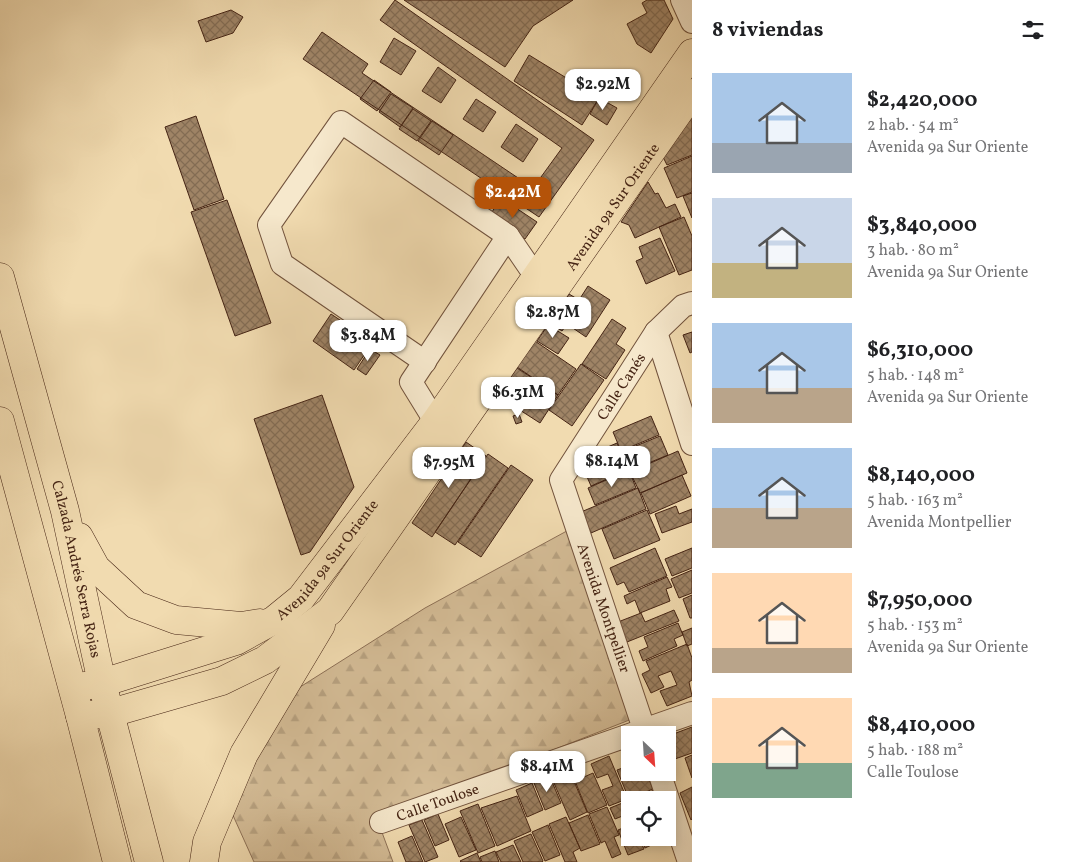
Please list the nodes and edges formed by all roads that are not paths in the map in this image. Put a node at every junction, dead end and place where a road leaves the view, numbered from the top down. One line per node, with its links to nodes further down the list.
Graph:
1 (682, 0): 2 (street)
2 (692, 22)
3 (692, 53): 7 (main road, Avenida 9a Sur Oriente)
4 (692, 93): 12 (main road, Avenida 9a Sur Oriente)
5 (508, 236): 7 (street); 10 (street); 10 (street)
6 (0, 277): 15 (main road, Calzada Andrés Serra Rojas)
7 (536, 277): 12 (main road, Avenida 9a Sur Oriente)
8 (692, 303): 9 (street, Calle Canés)
9 (656, 332): 13 (street); 14 (street, Calle Canés)
10 (426, 362): 12 (street)
11 (0, 421): 19 (main road)
12 (442, 432): 16 (main road, Avenida 9a Sur Oriente); 17 (main road, Avenida 9a Sur Oriente)
13 (692, 444)
14 (561, 480): 23 (street, Avenida Montpellier)
15 (65, 511): 17 (main road); 18 (main road, Calzada Andrés Serra Rojas)
16 (330, 611): 20 (main road, Avenida 9a Sur Oriente); 31 (main road)
17 (274, 620): 18 (main road, Avenida 9a Sur Oriente)
18 (102, 684): 19 (main road, Avenida 9a Sur Oriente); 20 (main road, Calzada Andrés Serra Rojas)
19 (73, 688): 22 (main road)
20 (111, 713): 22 (main road, Avenida 9a Sur Oriente); 30 (main road, Calzada Andrés Serra Rojas)
21 (692, 713): 24 (street, Calle Toulose)
22 (80, 716): 29 (main road)
23 (643, 726)
24 (660, 726)
25 (621, 740): 27 (street, Calle Toulose)
26 (662, 781): 28 (street)
27 (381, 822)
28 (689, 861)
29 (118, 862)
30 (149, 862)
31 (204, 862)

